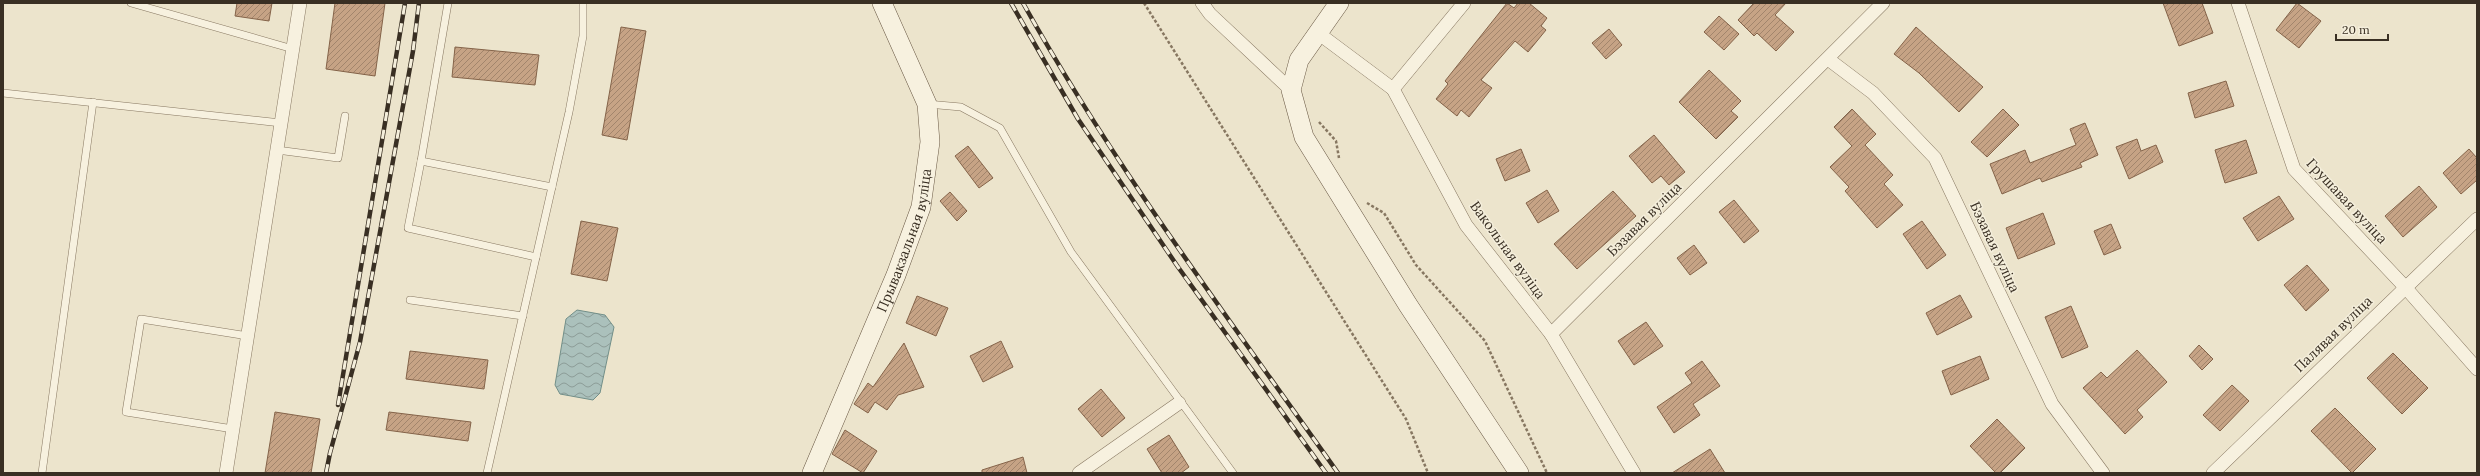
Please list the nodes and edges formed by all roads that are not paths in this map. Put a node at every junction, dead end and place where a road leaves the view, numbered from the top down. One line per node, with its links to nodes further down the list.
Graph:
1 (131, 3): 12 (lane)
2 (300, 3): 12 (street)
3 (448, 3): 22 (lane)
4 (583, 3): 23 (lane)
5 (882, 3): 18 (main road, Прывакзальная вуліца)
6 (1202, 3): 15 (street)
7 (1339, 3): 11 (main road)
8 (1883, 3): 13 (street, Бэзавая вуліца)
9 (2238, 3): 26 (street, Грушавая вуліца)
10 (1459, 5): 14 (street)
11 (1318, 33): 14 (street); 15 (main road)
12 (293, 49): 20 (street)
13 (1828, 59): 29 (street, Бэзавая вуліца); 42 (street, Бэзавая вуліца)
14 (1393, 89): 29 (street, Вакольная вуліца)
15 (1291, 90): 40 (main road)
16 (3, 93): 17 (lane)
17 (93, 102): 20 (lane); 34 (lane)
18 (927, 104): 32 (lane); 37 (main road, Прывакзальная вуліца)
19 (344, 116): 21 (lane)
20 (281, 123): 21 (street)
21 (277, 150): 30 (street)
22 (421, 160): 23 (lane); 25 (lane)
23 (552, 187): 25 (lane)
24 (2477, 219): 26 (street, Палявая вуліца)
25 (536, 257): 28 (lane)
26 (2405, 287): 31 (street, Грушавая вуліца); 43 (street, Палявая вуліца)
27 (410, 300): 28 (lane)
28 (523, 316): 36 (lane)
29 (1551, 334): 41 (street, Вакольная вуліца)
30 (248, 336): 33 (street); 33 (lane)
31 (2477, 369)
32 (1179, 403): 38 (street); 39 (lane)
33 (233, 428): 35 (street)
34 (42, 473)
35 (226, 473)
36 (488, 473)
37 (812, 473)
38 (1079, 473)
39 (1233, 473)
40 (1519, 473)
41 (1634, 473)
42 (2103, 473)
43 (2213, 473)

